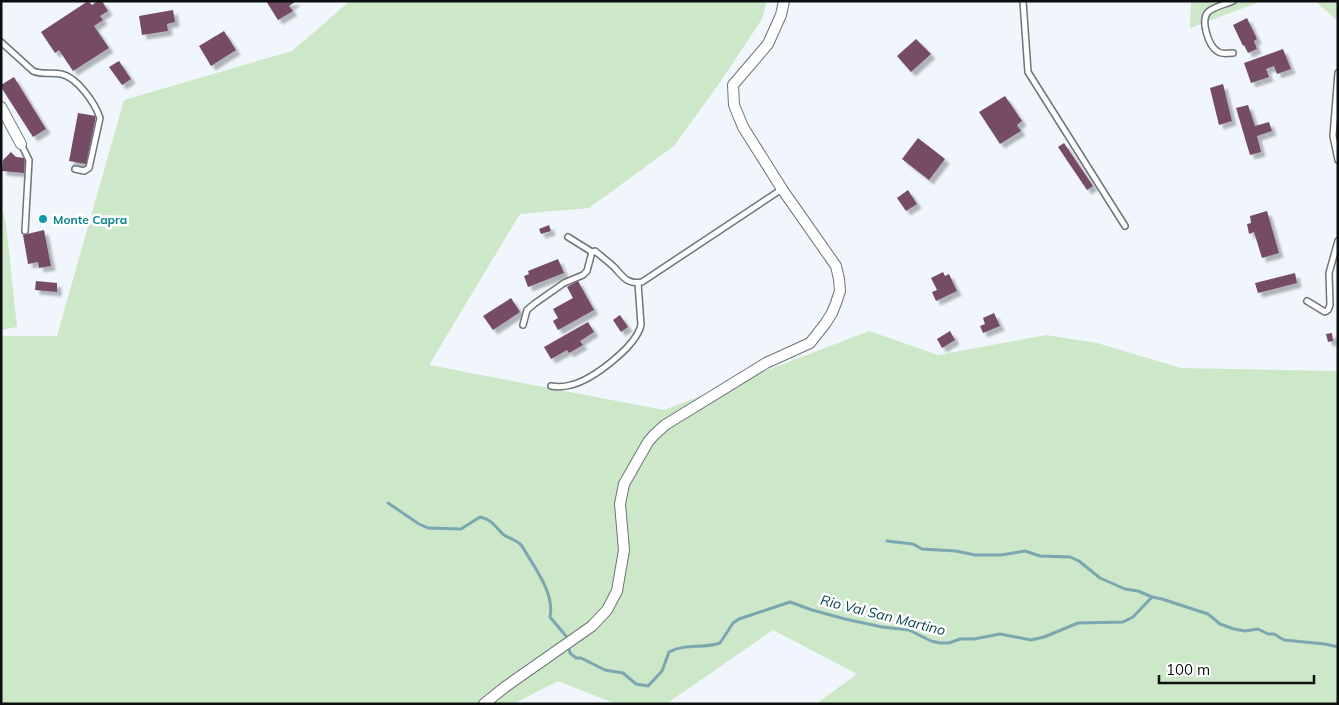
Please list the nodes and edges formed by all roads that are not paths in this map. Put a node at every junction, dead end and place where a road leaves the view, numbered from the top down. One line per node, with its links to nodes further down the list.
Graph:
1 (784, 1): 11 (street)
2 (1023, 1): 12 (lane)
3 (1233, 1): 5 (lane)
4 (1, 42): 10 (lane)
5 (1233, 53)
6 (1338, 74): 9 (lane)
7 (1, 107): 8 (street)
8 (21, 144): 13 (lane)
9 (1338, 160)
10 (75, 169)
11 (782, 189): 17 (lane); 21 (street)
12 (1125, 226)
13 (25, 231)
14 (568, 237): 16 (lane)
15 (1338, 241): 18 (lane)
16 (592, 252): 17 (lane); 19 (lane)
17 (638, 283): 20 (lane)
18 (1307, 301)
19 (523, 325)
20 (551, 386)
21 (484, 704)

